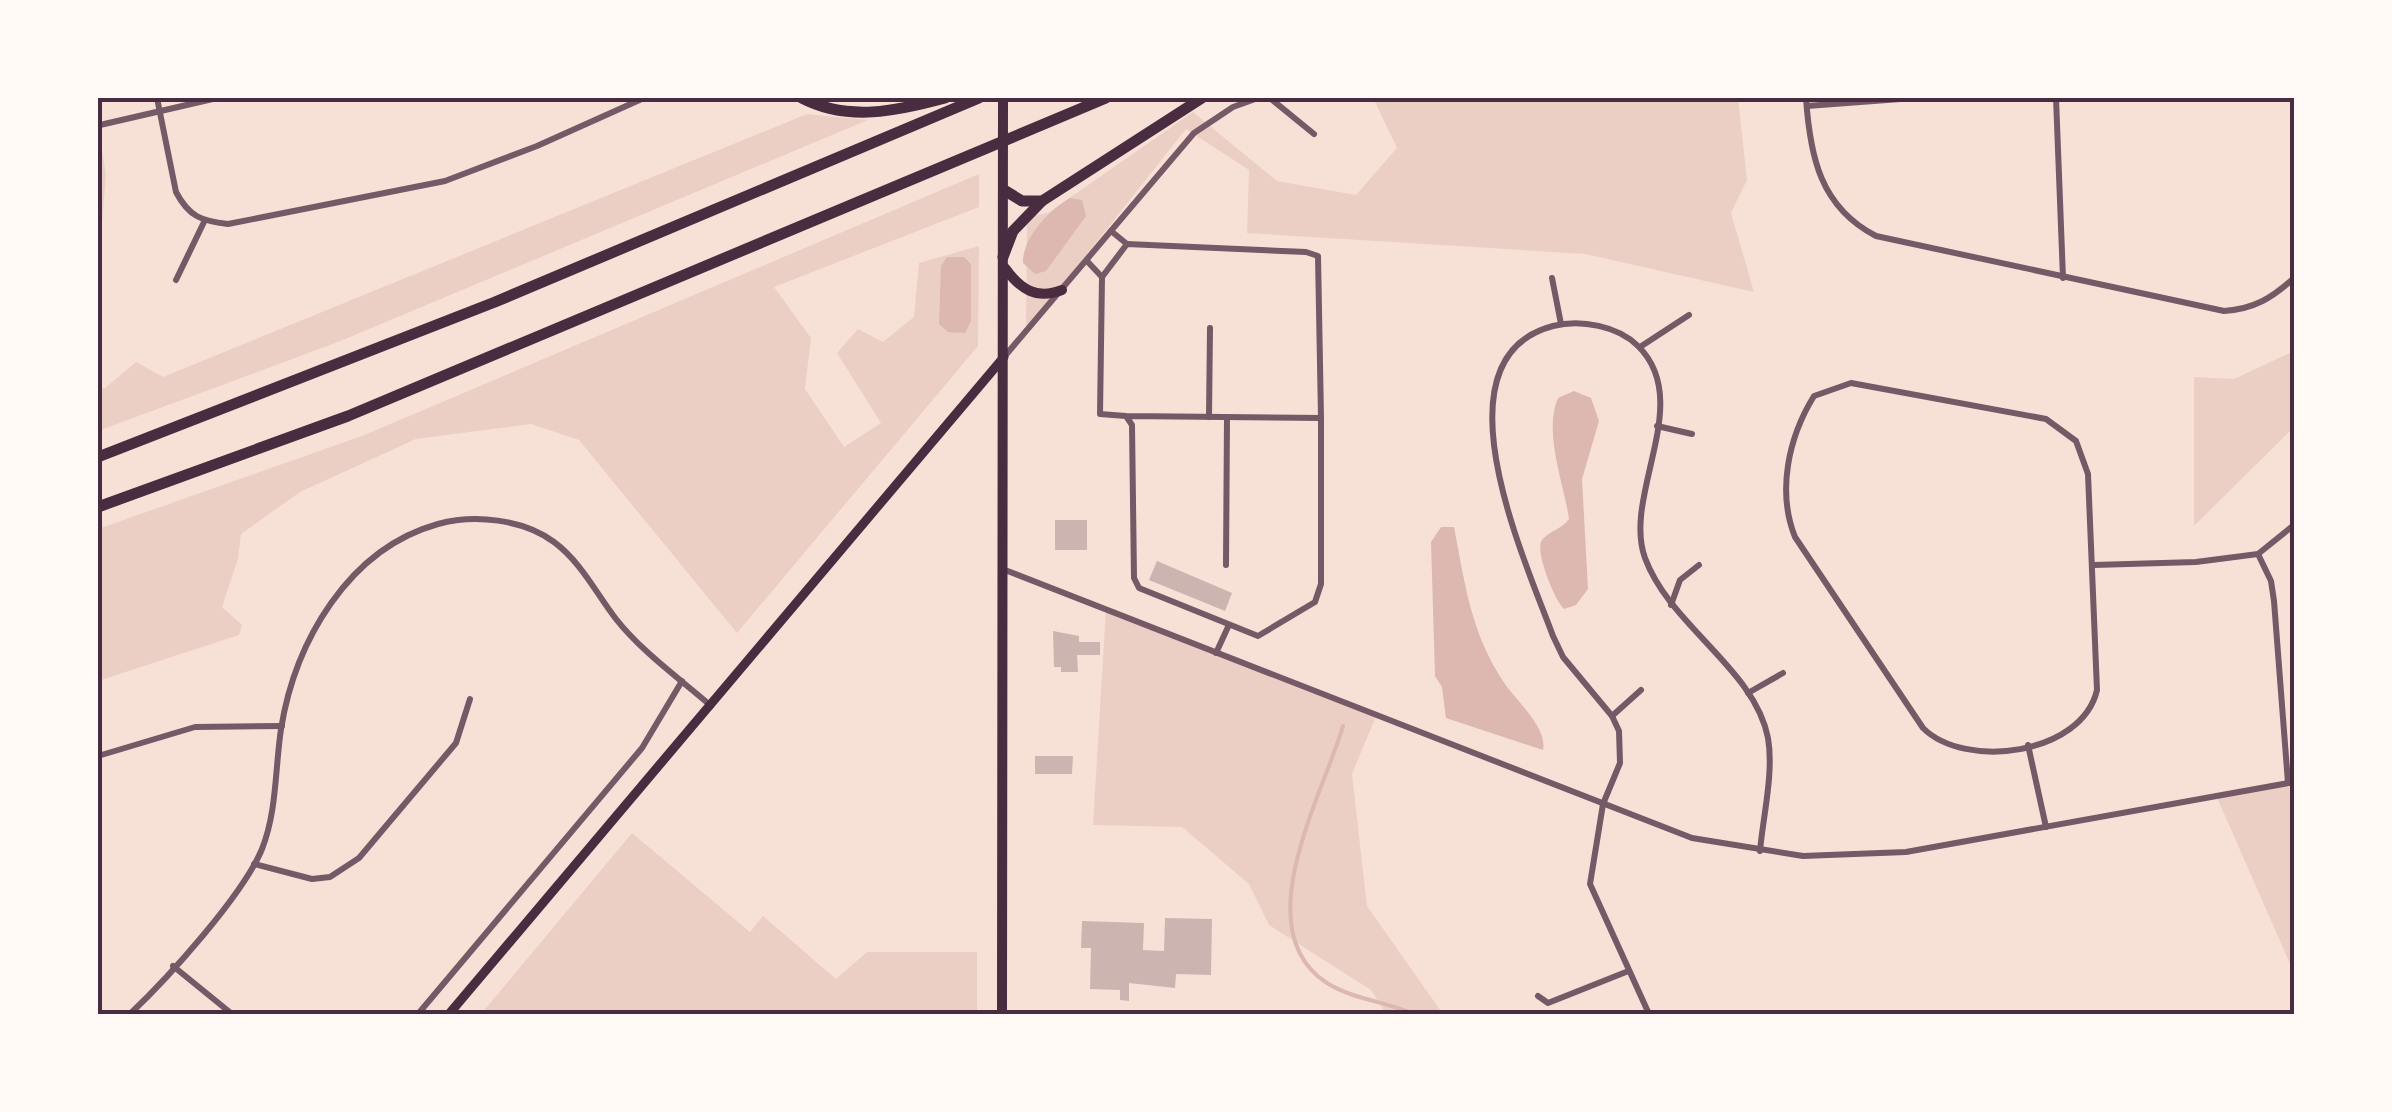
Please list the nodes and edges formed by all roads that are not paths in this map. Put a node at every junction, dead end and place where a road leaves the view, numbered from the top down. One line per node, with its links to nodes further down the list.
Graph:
1 (157, 98): 15 (street)
2 (217, 98): 15 (street)
3 (644, 98): 20 (street)
4 (802, 98): 5 (highway)
5 (946, 98)
6 (979, 98): 42 (highway)
7 (1003, 98): 18 (main road)
8 (1106, 98): 43 (highway)
9 (1202, 98): 19 (highway)
10 (1258, 98): 21 (street)
11 (1270, 98): 17 (street)
12 (1914, 98): 14 (street)
13 (2056, 98): 27 (street)
14 (1806, 102): 27 (street)
15 (160, 113): 16 (street); 20 (street)
16 (100, 124)
17 (1314, 134)
18 (1004, 190): 19 (highway); 24 (main road)
19 (1042, 201): 24 (highway)
20 (204, 222): 29 (street)
21 (1111, 231): 22 (street); 23 (street)
22 (1128, 244): 25 (street); 39 (street)
23 (1087, 260): 25 (street); 30 (street)
24 (1003, 261): 30 (main road); 35 (main road)
25 (1102, 276): 36 (street)
26 (1552, 278): 32 (street)
27 (2063, 278): 28 (street)
28 (2294, 278)
29 (176, 280)
30 (1062, 290): 35 (street)
31 (1689, 315): 34 (street)
32 (1561, 324): 34 (street); 59 (street)
33 (1210, 328): 37 (street)
34 (1640, 348): 40 (street)
35 (1004, 357): 49 (main road); 58 (main road)
36 (1126, 416): 37 (street); 51 (street)
37 (1209, 417): 38 (street)
38 (1227, 417): 39 (street); 48 (street)
39 (1321, 418): 51 (street)
40 (1657, 426): 41 (street); 50 (street)
41 (1692, 434)
42 (98, 458)
43 (98, 507)
44 (2294, 524): 45 (street)
45 (2258, 554): 47 (street); 63 (street)
46 (1699, 564): 50 (street)
47 (2094, 564): 61 (street); 61 (street)
48 (1226, 565)
49 (1005, 570): 52 (street); 75 (main road)
50 (1671, 605): 56 (street)
51 (1228, 627): 52 (street)
52 (1216, 653): 64 (street)
53 (1783, 673): 56 (street)
54 (682, 681): 58 (street); 60 (street); 73 (street)
55 (1641, 690): 59 (street)
56 (1748, 693): 66 (street)
57 (470, 699): 67 (street)
58 (712, 706): 74 (main road)
59 (1612, 716): 64 (street)
60 (282, 726): 62 (street); 67 (street)
61 (2028, 745): 65 (street)
62 (98, 756)
63 (2291, 782): 65 (street)
64 (1603, 804): 66 (street); 69 (street)
65 (2046, 826): 66 (street)
66 (1760, 851)
67 (254, 864): 68 (street)
68 (173, 966): 71 (street); 72 (street)
69 (1626, 972): 70 (street); 76 (street)
70 (1538, 996)
71 (130, 1014)
72 (232, 1014)
73 (418, 1014)
74 (449, 1014)
75 (1002, 1014)
76 (1649, 1014)

